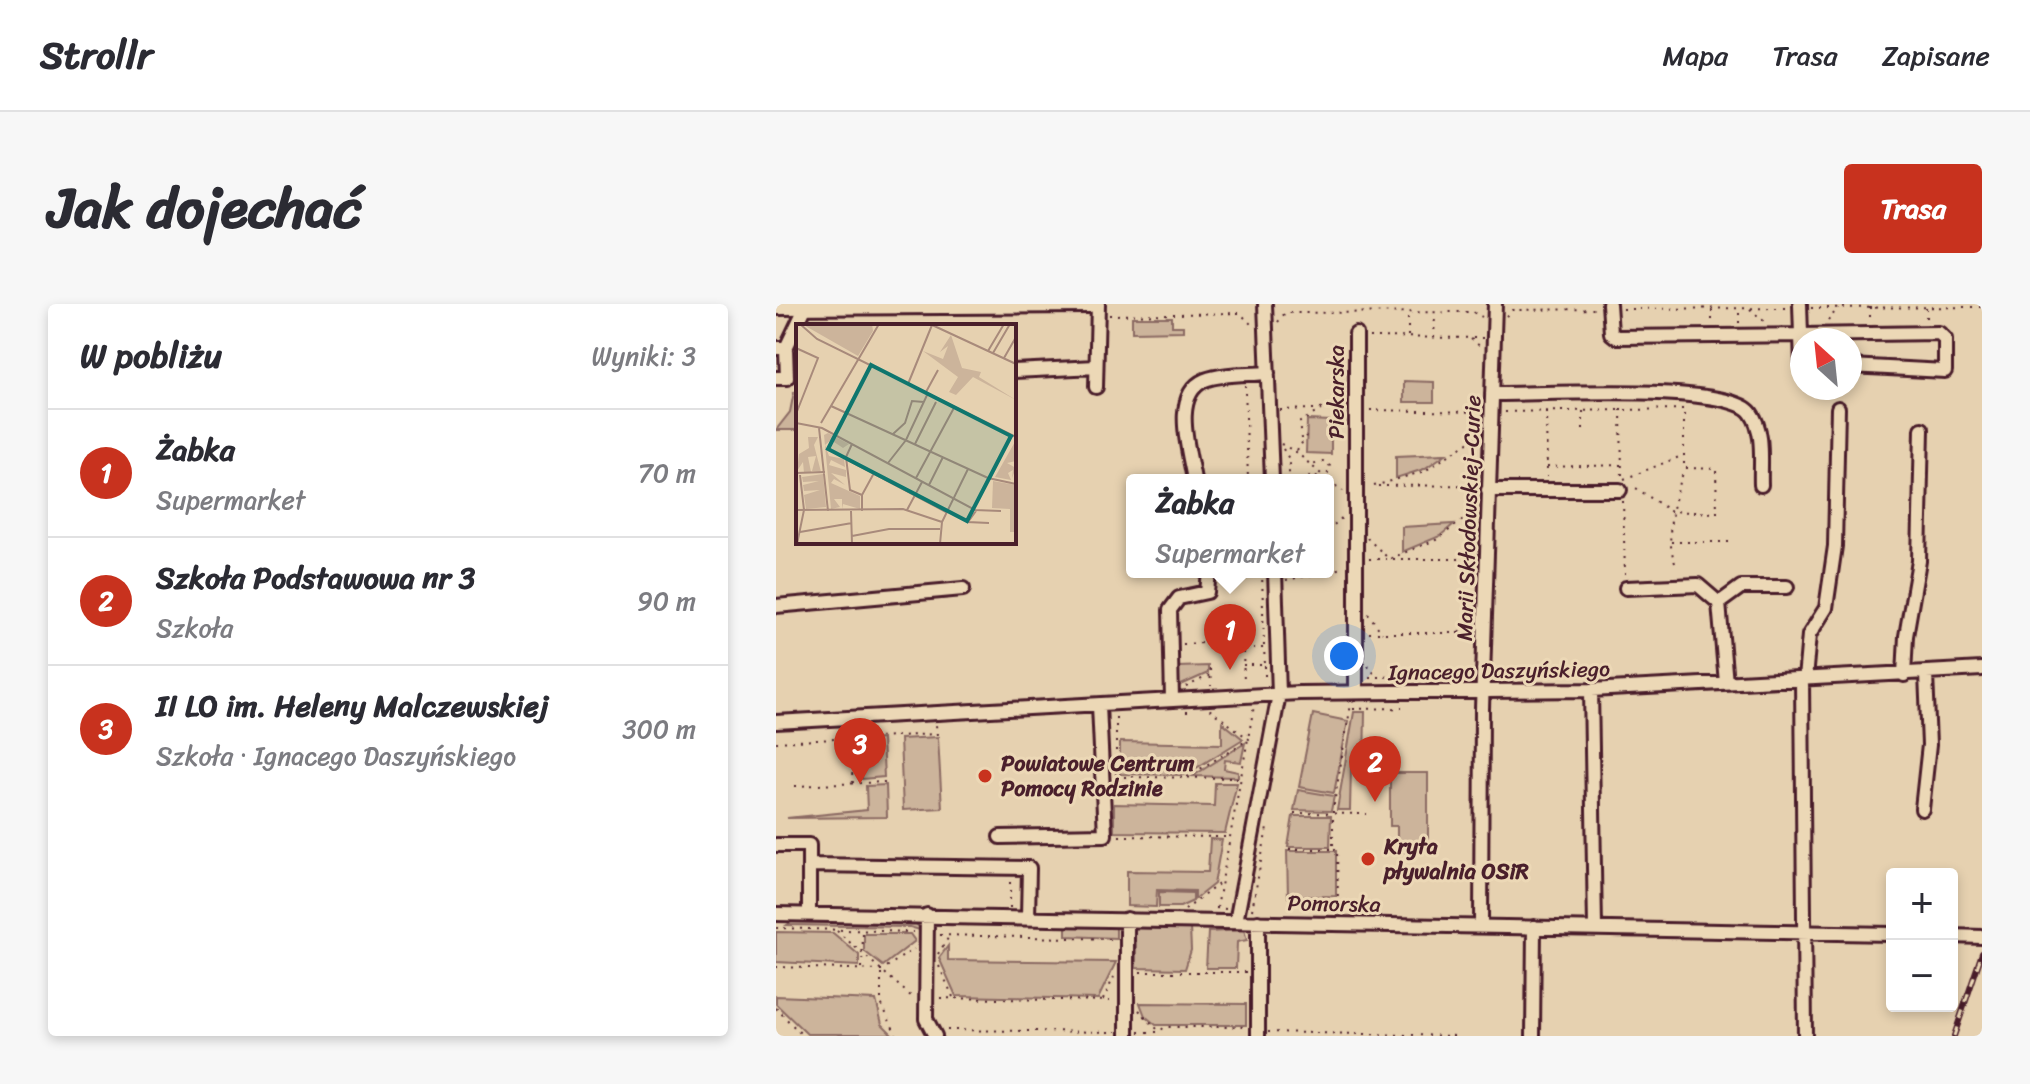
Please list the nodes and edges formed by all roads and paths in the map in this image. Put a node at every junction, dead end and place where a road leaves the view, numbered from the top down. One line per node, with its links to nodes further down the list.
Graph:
1 (1090, 304): 8 (main road)
2 (1098, 304): 41 (street)
3 (1222, 304): 20 (path)
4 (1265, 304): 24 (street)
5 (1495, 304): 48 (street, Marii Skłodowskiej-Curie)
6 (1516, 304): 11 (path)
7 (776, 306): 8 (main road)
8 (806, 306): 39 (street)
9 (1800, 306): 17 (path); 18 (path); 25 (street)
10 (1892, 306): 12 (path); 13 (path)
11 (1610, 307): 15 (path); 33 (street)
12 (1870, 307): 18 (path); 29 (path)
13 (1926, 307): 14 (path); 27 (path)
14 (1982, 307)
15 (1712, 308): 16 (path); 33 (path)
16 (1739, 308): 17 (path); 34 (path)
17 (1749, 308): 30 (path)
18 (1838, 308): 26 (path)
19 (1435, 312): 22 (path); 23 (path); 36 (path)
20 (1222, 313)
21 (1240, 313): 24 (path)
22 (1408, 313): 24 (path); 35 (path)
23 (1485, 318)
24 (1266, 325): 44 (street)
25 (1801, 328)
26 (1822, 328)
27 (1927, 333): 29 (street); 42 (street)
28 (1862, 334): 29 (street)
29 (1871, 334)
30 (1780, 335): 31 (street); 34 (street)
31 (1790, 335)
32 (1360, 336): 35 (path); 53 (street, Piekarska)
33 (1713, 336): 34 (street)
34 (1739, 336)
35 (1408, 337): 36 (path)
36 (1434, 338): 37 (path)
37 (1470, 338): 38 (path); 40 (path)
38 (1484, 338)
39 (781, 348): 46 (street)
40 (1484, 349)
41 (1096, 367): 43 (street); 47 (street)
42 (1862, 367)
43 (1016, 371)
44 (1268, 373): 45 (street); 78 (street)
45 (1244, 375): 50 (path); 76 (street)
46 (776, 378)
47 (1096, 387)
48 (1492, 394): 82 (street); 84 (street, Marii Skłodowskiej-Curie)
49 (1257, 400): 50 (path)
50 (1245, 401): 61 (path)
51 (1838, 408): 129 (street)
52 (1323, 409): 53 (path); 55 (path); 66 (path)
53 (1360, 409): 58 (path); 87 (street, Piekarska)
54 (1621, 409): 56 (path); 71 (path); 73 (path)
55 (1279, 410)
56 (1583, 410): 57 (path); 64 (path)
57 (1546, 411): 59 (path); 74 (path)
58 (1482, 412)
59 (1500, 412)
60 (1258, 425): 61 (path)
61 (1246, 426): 69 (path)
62 (1922, 429): 124 (street)
63 (1481, 434): 83 (path)
64 (1583, 434)
65 (1306, 436): 66 (path)
66 (1302, 439): 70 (path)
67 (1280, 444): 70 (path)
68 (1258, 449): 69 (path)
69 (1247, 450): 77 (path)
70 (1296, 452): 72 (path)
71 (1684, 455): 75 (path); 86 (path)
72 (1312, 464): 79 (path); 80 (path)
73 (1622, 465): 74 (path); 86 (path)
74 (1546, 467): 85 (path)
75 (1684, 468): 89 (path); 89 (path)
76 (1193, 474)
77 (1248, 474)
78 (1272, 474)
79 (1321, 474)
80 (1329, 474)
81 (1334, 484): 87 (path)
82 (1761, 485)
83 (1374, 486): 84 (path); 87 (path)
84 (1484, 488): 85 (street); 135 (street, Marii Skłodowskiej-Curie)
85 (1547, 489): 86 (street)
86 (1622, 489): 89 (path); 104 (path)
87 (1358, 497): 90 (path); 126 (street, Piekarska)
88 (1479, 508): 95 (path)
89 (1670, 511): 92 (path)
90 (1334, 523)
91 (1365, 535): 95 (path)
92 (1670, 542): 93 (path); 97 (path)
93 (1731, 542)
94 (1364, 559): 95 (path)
95 (1389, 559): 96 (path)
96 (1478, 559)
97 (1675, 563)
98 (1349, 566): 99 (path)
99 (1334, 570)
100 (1208, 578): 138 (street)
101 (1271, 578): 116 (path)
102 (1271, 578): 136 (street)
103 (1787, 587): 106 (street)
104 (1626, 588): 106 (street)
105 (963, 589): 108 (street)
106 (1719, 603): 130 (street)
107 (1363, 605): 110 (path)
108 (776, 606)
109 (1476, 613): 111 (path)
110 (1382, 633): 111 (path); 113 (path)
111 (1459, 633): 112 (path)
112 (1476, 633)
113 (1364, 634)
114 (1222, 642): 115 (path)
115 (1175, 644)
116 (1264, 648): 118 (path); 119 (path)
117 (1364, 660): 127 (path)
118 (1243, 665): 119 (path); 131 (path)
119 (1265, 665): 128 (path)
120 (1210, 669): 123 (path)
121 (1982, 669): 122 (street, Ignacego Daszyńskiego)
122 (1926, 674): 124 (street, Ignacego Daszyńskiego); 159 (street)
123 (1210, 675): 132 (path); 133 (path)
124 (1904, 675): 129 (street, Ignacego Daszyńskiego)
125 (1475, 676): 127 (path)
126 (1356, 677): 127 (path); 137 (street, Piekarska)
127 (1377, 677)
128 (1265, 679)
129 (1803, 679): 130 (street, Ignacego Daszyńskiego); 189 (street)
130 (1726, 683): 134 (street, Ignacego Daszyńskiego)
131 (1244, 685)
132 (1211, 687)
133 (1182, 689)
134 (1591, 690): 135 (street, Ignacego Daszyńskiego); 185 (street)
135 (1483, 692): 137 (street, Ignacego Daszyńskiego); 183 (street, Marii Skłodowskiej-Curie)
136 (1279, 694): 137 (street, Ignacego Daszyńskiego); 138 (street, Ignacego Daszyńskiego); 181 (street)
137 (1353, 697): 142 (path)
138 (1172, 700): 139 (street, Ignacego Daszyńskiego)
139 (1099, 705): 147 (street, Ignacego Daszyńskiego); 163 (street)
140 (1254, 706): 151 (path)
141 (1402, 708): 142 (path)
142 (1351, 709): 161 (path)
143 (1187, 710): 145 (path)
144 (1116, 714): 154 (path)
145 (1187, 719)
146 (1213, 719): 151 (path)
147 (776, 722)
148 (936, 725): 150 (path)
149 (785, 733): 153 (path)
150 (858, 738): 153 (path); 157 (path)
151 (1249, 739): 154 (path); 155 (path)
152 (776, 742): 153 (path)
153 (786, 742)
154 (1186, 778): 155 (path)
155 (1242, 778): 165 (path)
156 (885, 782): 157 (path)
157 (853, 783): 158 (path)
158 (795, 786)
159 (1922, 809)
160 (1294, 813): 161 (path)
161 (1333, 813): 162 (path); 168 (path)
162 (1367, 814)
163 (1105, 835): 164 (street); 165 (path)
164 (1000, 837)
165 (1230, 837): 171 (path)
166 (776, 845): 169 (street)
167 (1289, 849): 168 (path)
168 (1333, 849): 172 (path)
169 (809, 865): 177 (street); 179 (street)
170 (1010, 870): 174 (path)
171 (1222, 881): 173 (path); 175 (path)
172 (1338, 903)
173 (1216, 908)
174 (1010, 909)
175 (1181, 913)
176 (776, 914): 177 (street, Pomorska)
177 (809, 914): 178 (street, Pomorska)
178 (927, 915): 179 (street, Pomorska); 214 (street)
179 (1028, 917): 180 (street, Pomorska)
180 (1127, 919): 181 (street, Pomorska); 218 (street)
181 (1236, 922): 182 (street, Pomorska)
182 (1258, 922): 183 (street, Pomorska); 217 (street)
183 (1481, 926): 184 (street, Pomorska)
184 (1534, 927): 185 (street, Pomorska); 222 (street)
185 (1595, 927): 189 (street, Pomorska)
186 (776, 928): 187 (path)
187 (836, 930): 188 (path); 199 (path)
188 (863, 930): 191 (path); 199 (path)
189 (1804, 931): 190 (street, Pomorska); 223 (street)
190 (1886, 934)
191 (919, 935)
192 (936, 935): 193 (path)
193 (950, 935): 196 (path); 200 (path)
194 (1958, 936): 195 (street)
195 (1982, 937)
196 (1118, 940)
197 (919, 944): 203 (path)
198 (936, 947): 200 (path)
199 (862, 953): 202 (path); 203 (path)
200 (935, 958): 204 (path); 209 (path)
201 (776, 967): 202 (path)
202 (862, 969): 203 (path)
203 (882, 970): 214 (path); 220 (path)
204 (935, 971)
205 (1251, 972): 207 (path)
206 (1116, 973): 210 (path)
207 (1136, 977)
208 (935, 998): 209 (path)
209 (954, 998): 210 (path)
210 (1102, 1001): 211 (path)
211 (1117, 1001)
212 (1137, 1003): 216 (path)
213 (776, 1008): 219 (path)
214 (926, 1009): 215 (street)
215 (937, 1030): 218 (path)
216 (1160, 1032): 217 (path); 218 (path)
217 (1258, 1032): 221 (path)
218 (1127, 1034)
219 (803, 1036)
220 (897, 1036)
221 (1459, 1036)
222 (1533, 1036)
223 (1805, 1036)

